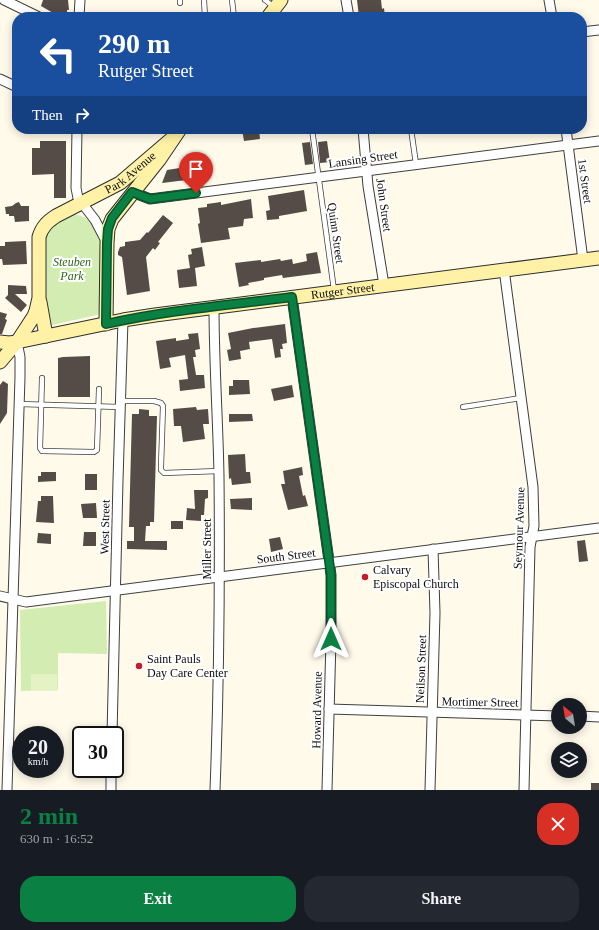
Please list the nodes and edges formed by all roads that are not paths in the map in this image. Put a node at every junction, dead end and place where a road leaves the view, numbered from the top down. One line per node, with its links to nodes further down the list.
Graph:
1 (4, 0): 7 (street)
2 (80, 0): 8 (street)
3 (204, 0): 9 (lane)
4 (232, 0): 10 (lane)
5 (346, 0): 11 (street)
6 (549, 0): 12 (street)
7 (29, 12)
8 (79, 12)
9 (205, 12)
10 (233, 12)
11 (348, 12)
12 (551, 12)
13 (599, 30): 14 (street)
14 (587, 31)
15 (0, 79): 16 (street)
16 (12, 85)
17 (77, 134): 30 (street)
18 (176, 134): 30 (street, Park Avenue)
19 (176, 134): 29 (street, Park Avenue)
20 (313, 134): 28 (lane, Quinn Street)
21 (363, 134): 27 (street, John Street)
22 (412, 134): 26 (lane)
23 (567, 134): 25 (street, 1st Street)
24 (599, 140): 25 (street, Lansing Street)
25 (568, 145): 26 (street, Lansing Street); 33 (street, 1st Street)
26 (416, 164): 27 (street, Lansing Street)
27 (367, 171): 28 (street, Lansing Street); 35 (street, John Street)
28 (318, 177): 29 (street, Lansing Street); 36 (lane, Quinn Street)
29 (132, 192): 31 (street, Park Avenue)
30 (82, 203): 31 (street); 38 (street)
31 (107, 243): 41 (street)
32 (599, 258): 33 (street, Rutger Street)
33 (583, 260): 34 (street, Rutger Street)
34 (504, 269): 35 (street, Rutger Street); 48 (street, Seymour Avenue)
35 (384, 285): 36 (street, Rutger Street)
36 (334, 292): 37 (street, Rutger Street)
37 (292, 297): 39 (street, Rutger Street); 58 (street, Howard Avenue)
38 (39, 298): 42 (street); 44 (street)
39 (214, 307): 40 (street, Rutger Street); 54 (street, Miller Street)
40 (123, 320): 41 (street, Rutger Street); 51 (street, West Street)
41 (106, 324): 42 (street, Rutger Street)
42 (46, 336): 44 (street, Rutger Street)
43 (0, 342): 44 (street, Rutger Street)
44 (17, 342): 45 (street); 49 (street)
45 (0, 362)
46 (42, 378): 50 (lane)
47 (99, 389): 52 (lane)
48 (521, 398): 53 (lane); 56 (street, Seymour Avenue)
49 (19, 404): 50 (lane); 62 (street)
50 (41, 404): 52 (lane); 52 (lane)
51 (120, 404): 52 (lane); 54 (lane); 60 (street, West Street)
52 (98, 406)
53 (463, 407)
54 (219, 471): 59 (street, Miller Street)
55 (599, 528): 56 (street, South Street)
56 (532, 536): 57 (street, South Street); 65 (street, Seymour Avenue)
57 (433, 548): 58 (street, South Street); 64 (street, Neilson Street)
58 (329, 563): 59 (street, South Street); 63 (street, Howard Avenue)
59 (220, 577): 60 (street, South Street); 73 (street, Miller Street)
60 (115, 590): 62 (street, South Street); 69 (street, West Street)
61 (0, 596): 62 (street, South Street)
62 (13, 599): 71 (street)
63 (328, 709): 64 (street, Mortimer Street); 74 (street, Howard Avenue)
64 (432, 713): 65 (street, Mortimer Street); 75 (street, Neilson Street)
65 (526, 715): 66 (street, Mortimer Street); 76 (street, Seymour Avenue)
66 (551, 716)
67 (587, 716): 68 (street)
68 (599, 717)
69 (112, 726)
70 (111, 778): 72 (street)
71 (7, 790)
72 (111, 790)
73 (215, 790)
74 (327, 790)
75 (430, 790)
76 (524, 790)

